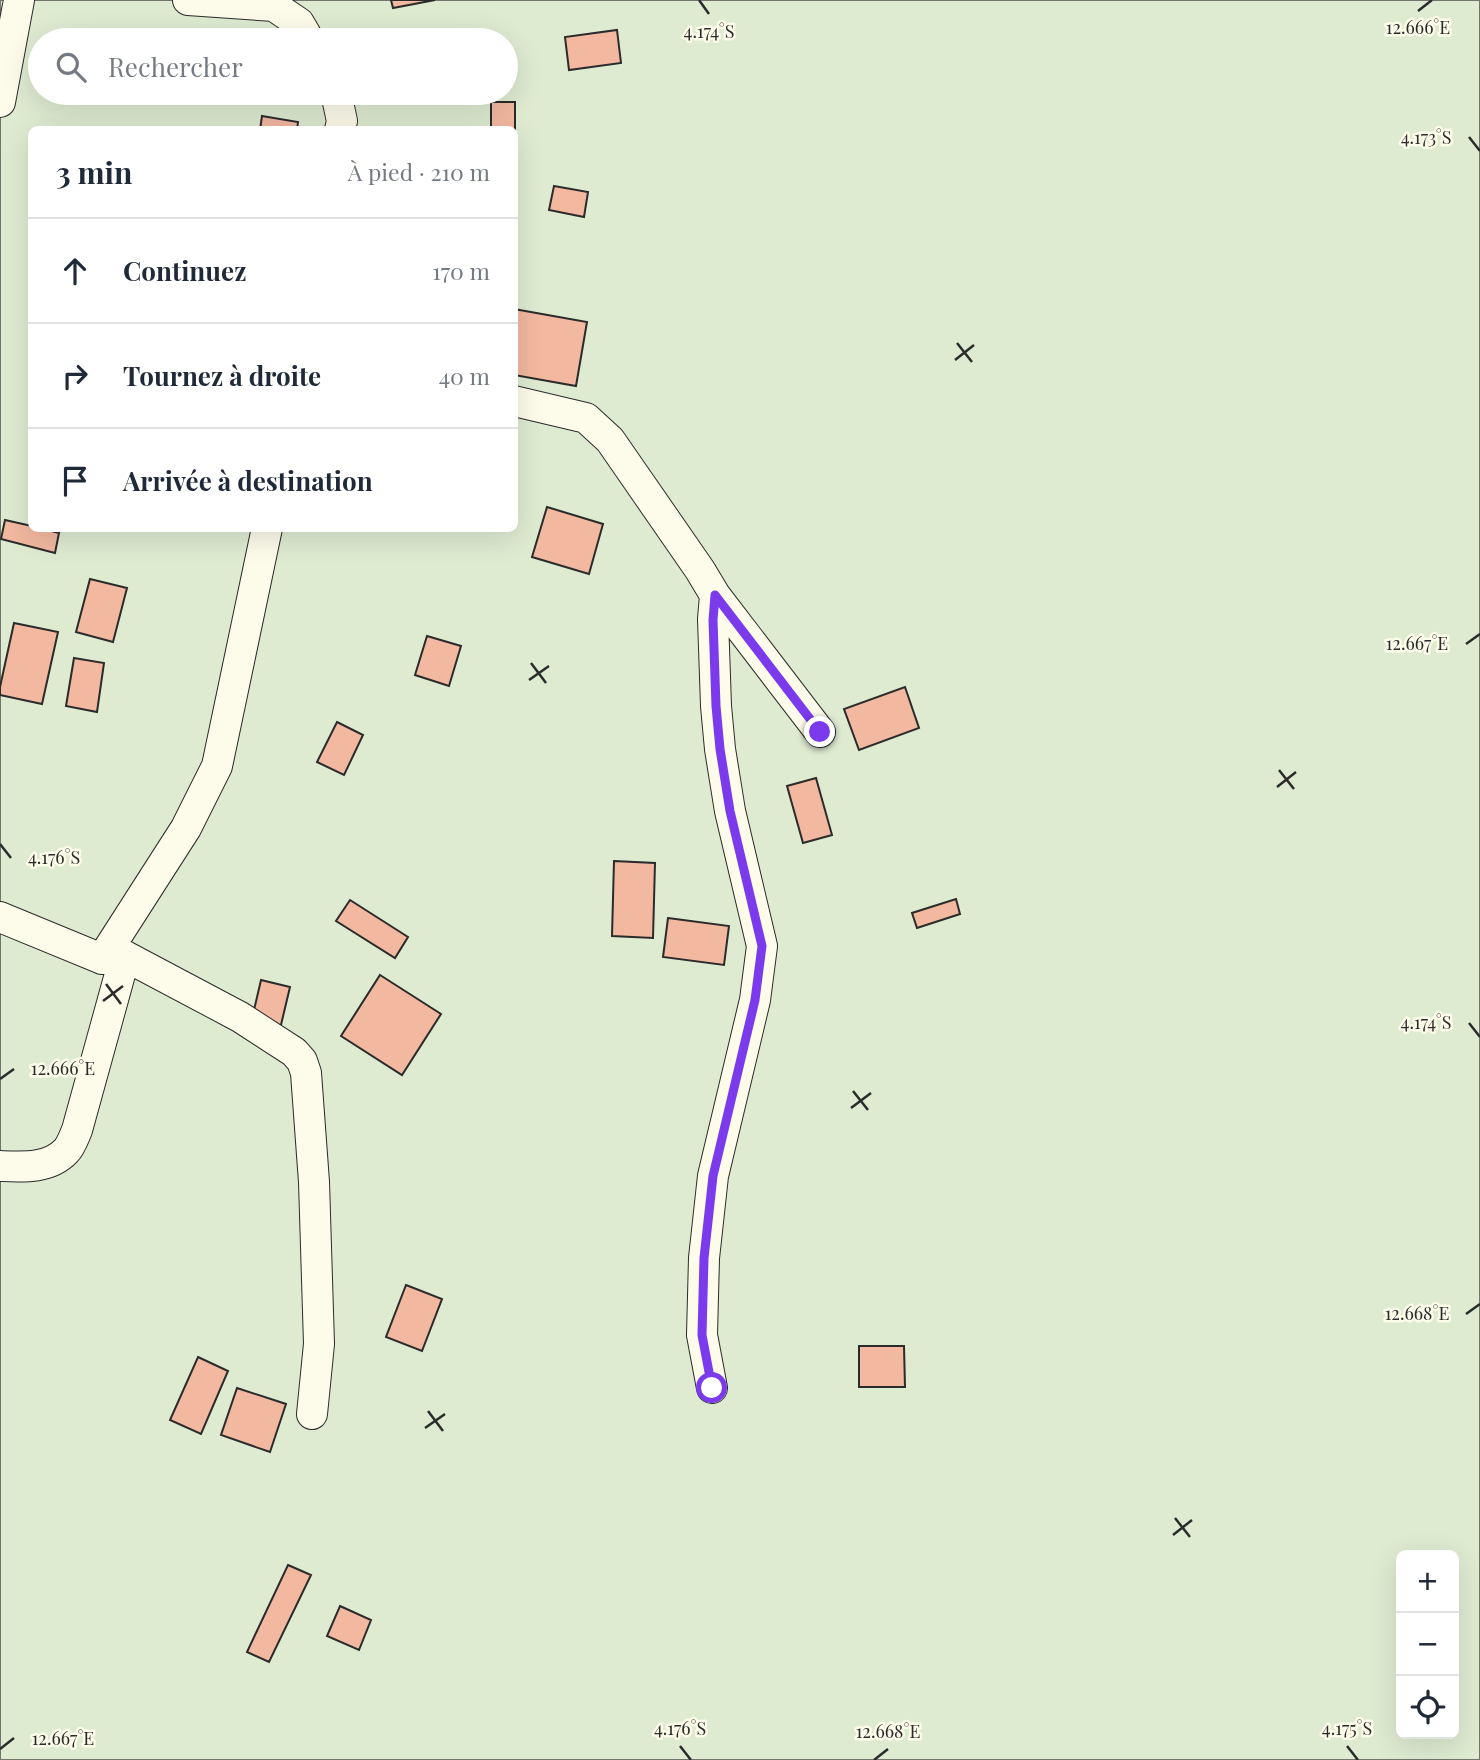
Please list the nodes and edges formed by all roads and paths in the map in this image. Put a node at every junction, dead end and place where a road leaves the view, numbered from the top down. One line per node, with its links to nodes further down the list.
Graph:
1 (19, 0): 4 (street)
2 (188, 0): 3 (street)
3 (302, 28)
4 (0, 102)
5 (339, 105): 6 (street)
6 (341, 126)
7 (518, 402): 9 (street)
8 (266, 532): 12 (street)
9 (715, 595): 10 (street); 14 (street)
10 (820, 732)
11 (0, 918): 12 (street)
12 (113, 957): 13 (street); 15 (street)
13 (0, 1166)
14 (712, 1388)
15 (312, 1414)

